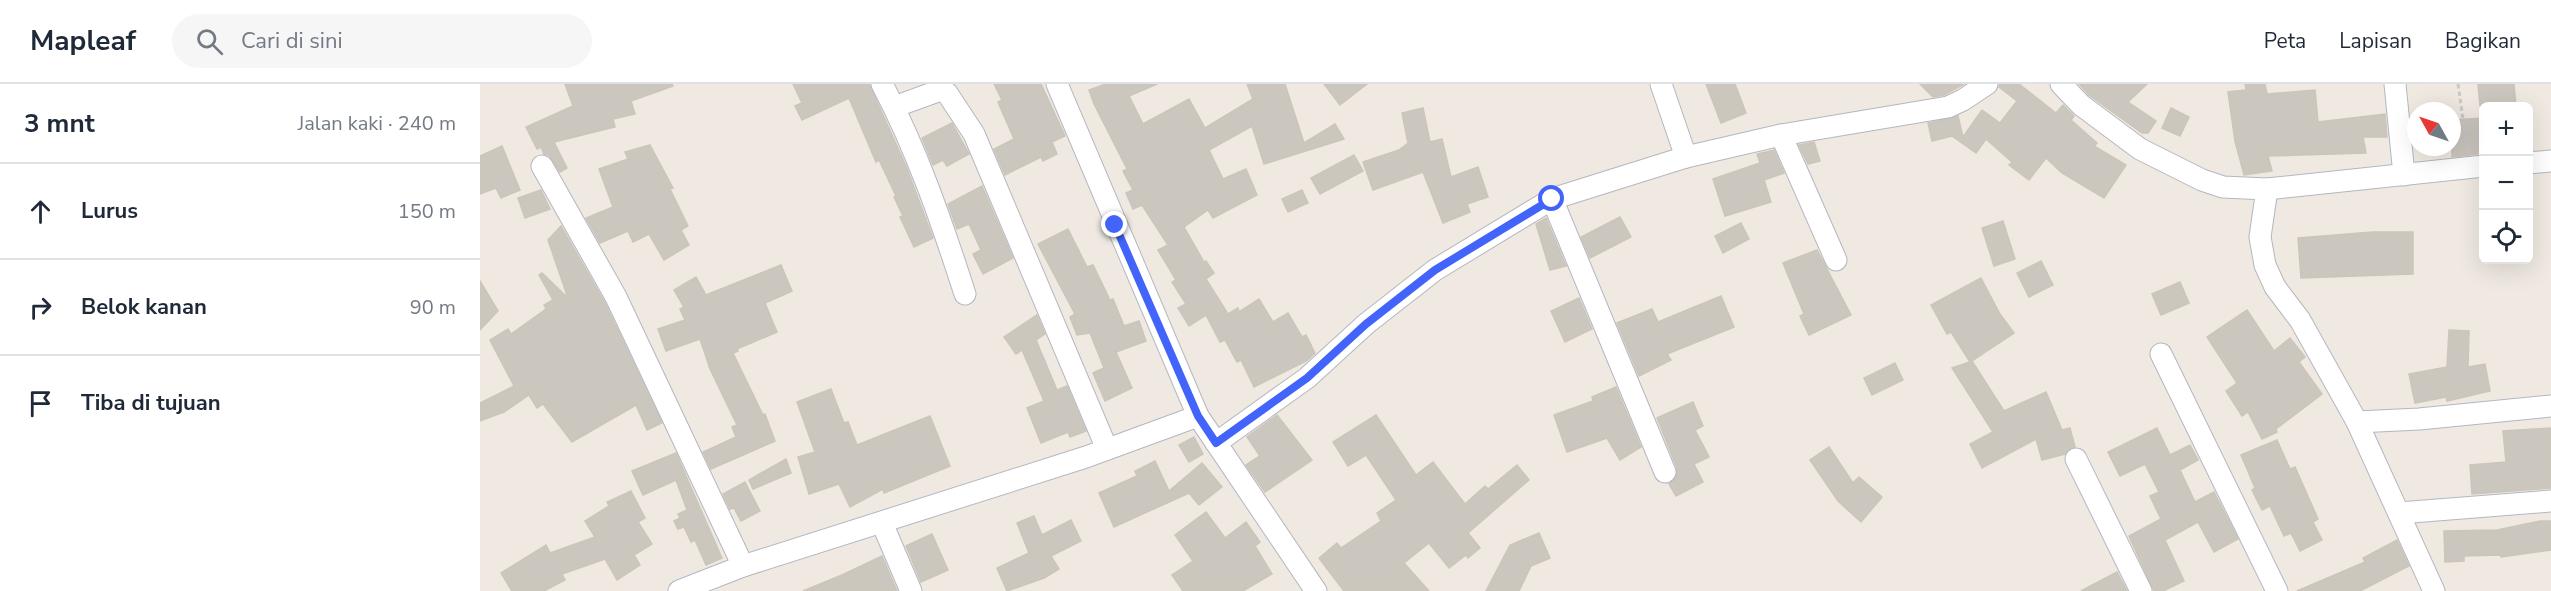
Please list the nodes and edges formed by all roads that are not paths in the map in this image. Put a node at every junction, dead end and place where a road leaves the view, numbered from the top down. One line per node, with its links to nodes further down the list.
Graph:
1 (882, 84): 7 (street)
2 (1057, 84): 21 (street)
3 (1661, 84): 9 (street)
4 (1987, 84): 8 (street)
5 (2061, 84): 15 (street)
6 (2395, 84): 14 (street)
7 (894, 107): 18 (street); 24 (street)
8 (1781, 135): 9 (street); 17 (street)
9 (1686, 157): 16 (street)
10 (2551, 161): 11 (street)
11 (2533, 163)
12 (542, 166): 30 (street)
13 (2477, 167): 14 (street)
14 (2404, 175): 15 (street)
15 (2267, 189): 22 (street)
16 (1552, 199): 23 (street); 26 (street)
17 (1836, 260)
18 (964, 294)
19 (2161, 354): 35 (street)
20 (2551, 406): 22 (street)
21 (1198, 416): 23 (street); 24 (street)
22 (2357, 422): 28 (street)
23 (1216, 443): 33 (street)
24 (1107, 449): 29 (street)
25 (2076, 459): 34 (street)
26 (1665, 472)
27 (2551, 501): 28 (street)
28 (2399, 513): 36 (street)
29 (882, 524): 30 (street); 32 (street)
30 (743, 566): 31 (street)
31 (680, 591)
32 (911, 591)
33 (1316, 591)
34 (2141, 591)
35 (2277, 591)
36 (2434, 591)

